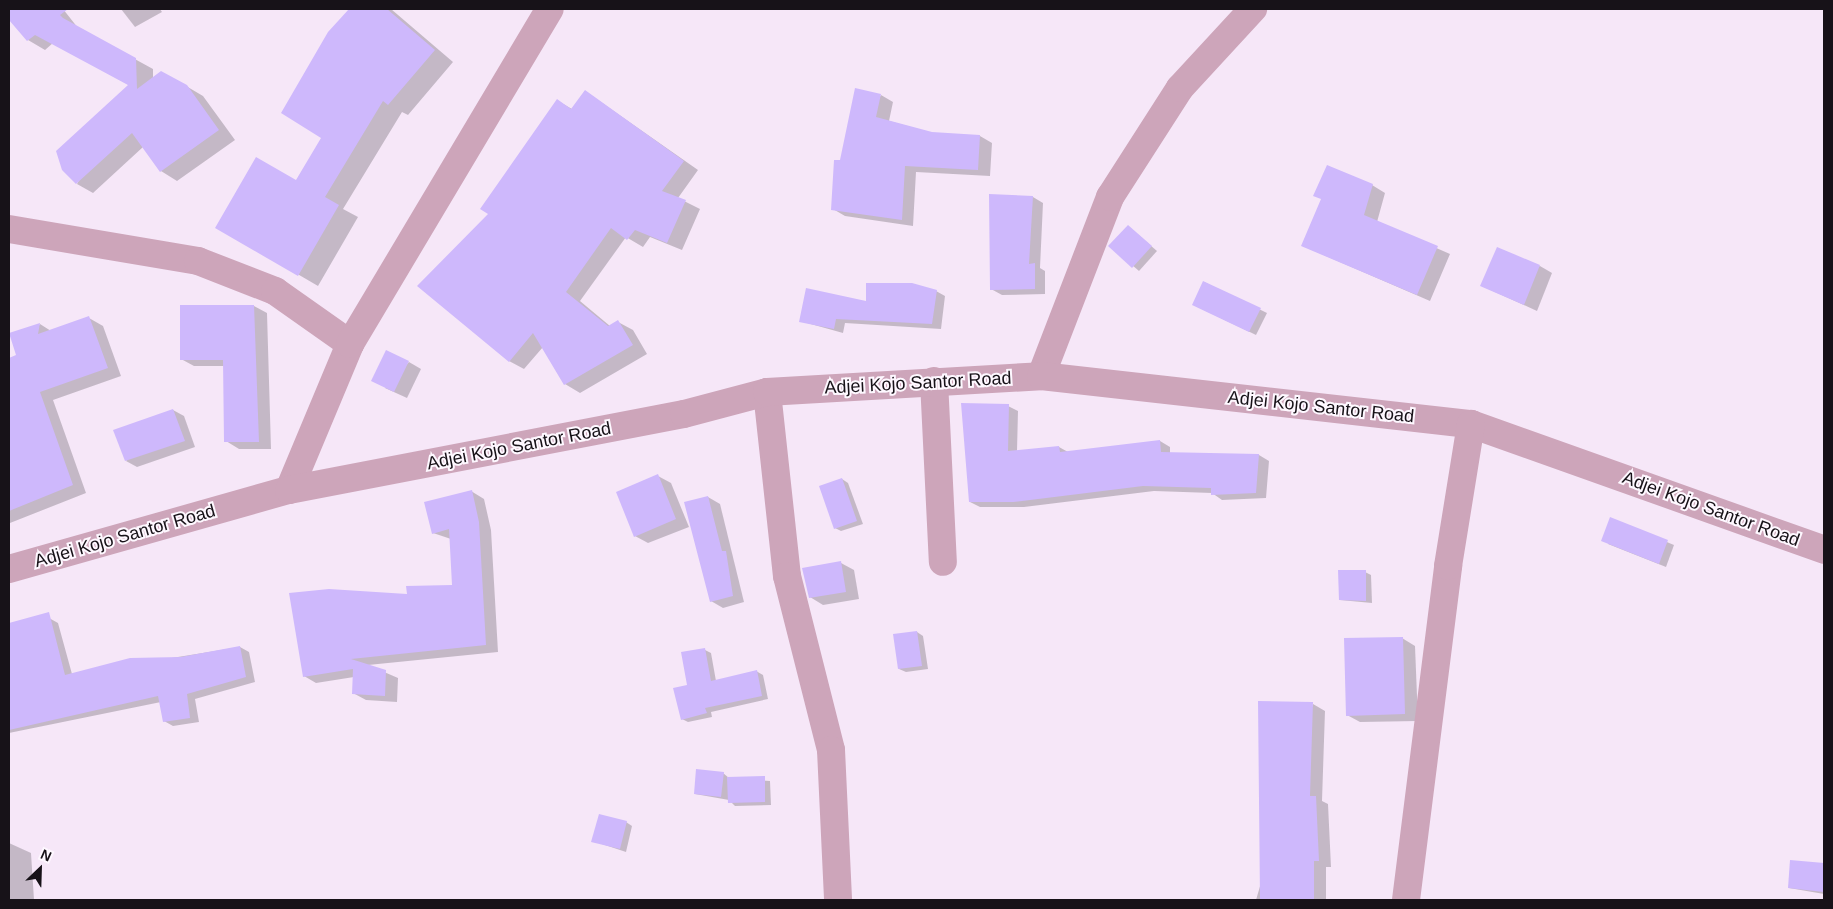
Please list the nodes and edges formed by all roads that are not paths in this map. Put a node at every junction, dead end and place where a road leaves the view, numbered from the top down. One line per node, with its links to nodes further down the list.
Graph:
1 (550, 9): 4 (street)
2 (1253, 9): 5 (street)
3 (9, 229): 4 (street)
4 (350, 344): 9 (street)
5 (1042, 376): 6 (street, Adjei Kojo Santor Road); 8 (street, Adjei Kojo Santor Road)
6 (934, 381): 7 (street, Adjei Kojo Santor Road); 11 (street)
7 (767, 392): 9 (street, Adjei Kojo Santor Road); 13 (street)
8 (1471, 424): 10 (street, Adjei Kojo Santor Road); 14 (street)
9 (289, 490): 12 (street, Adjei Kojo Santor Road)
10 (1824, 550)
11 (942, 562)
12 (9, 569)
13 (838, 900)
14 (1406, 900)

